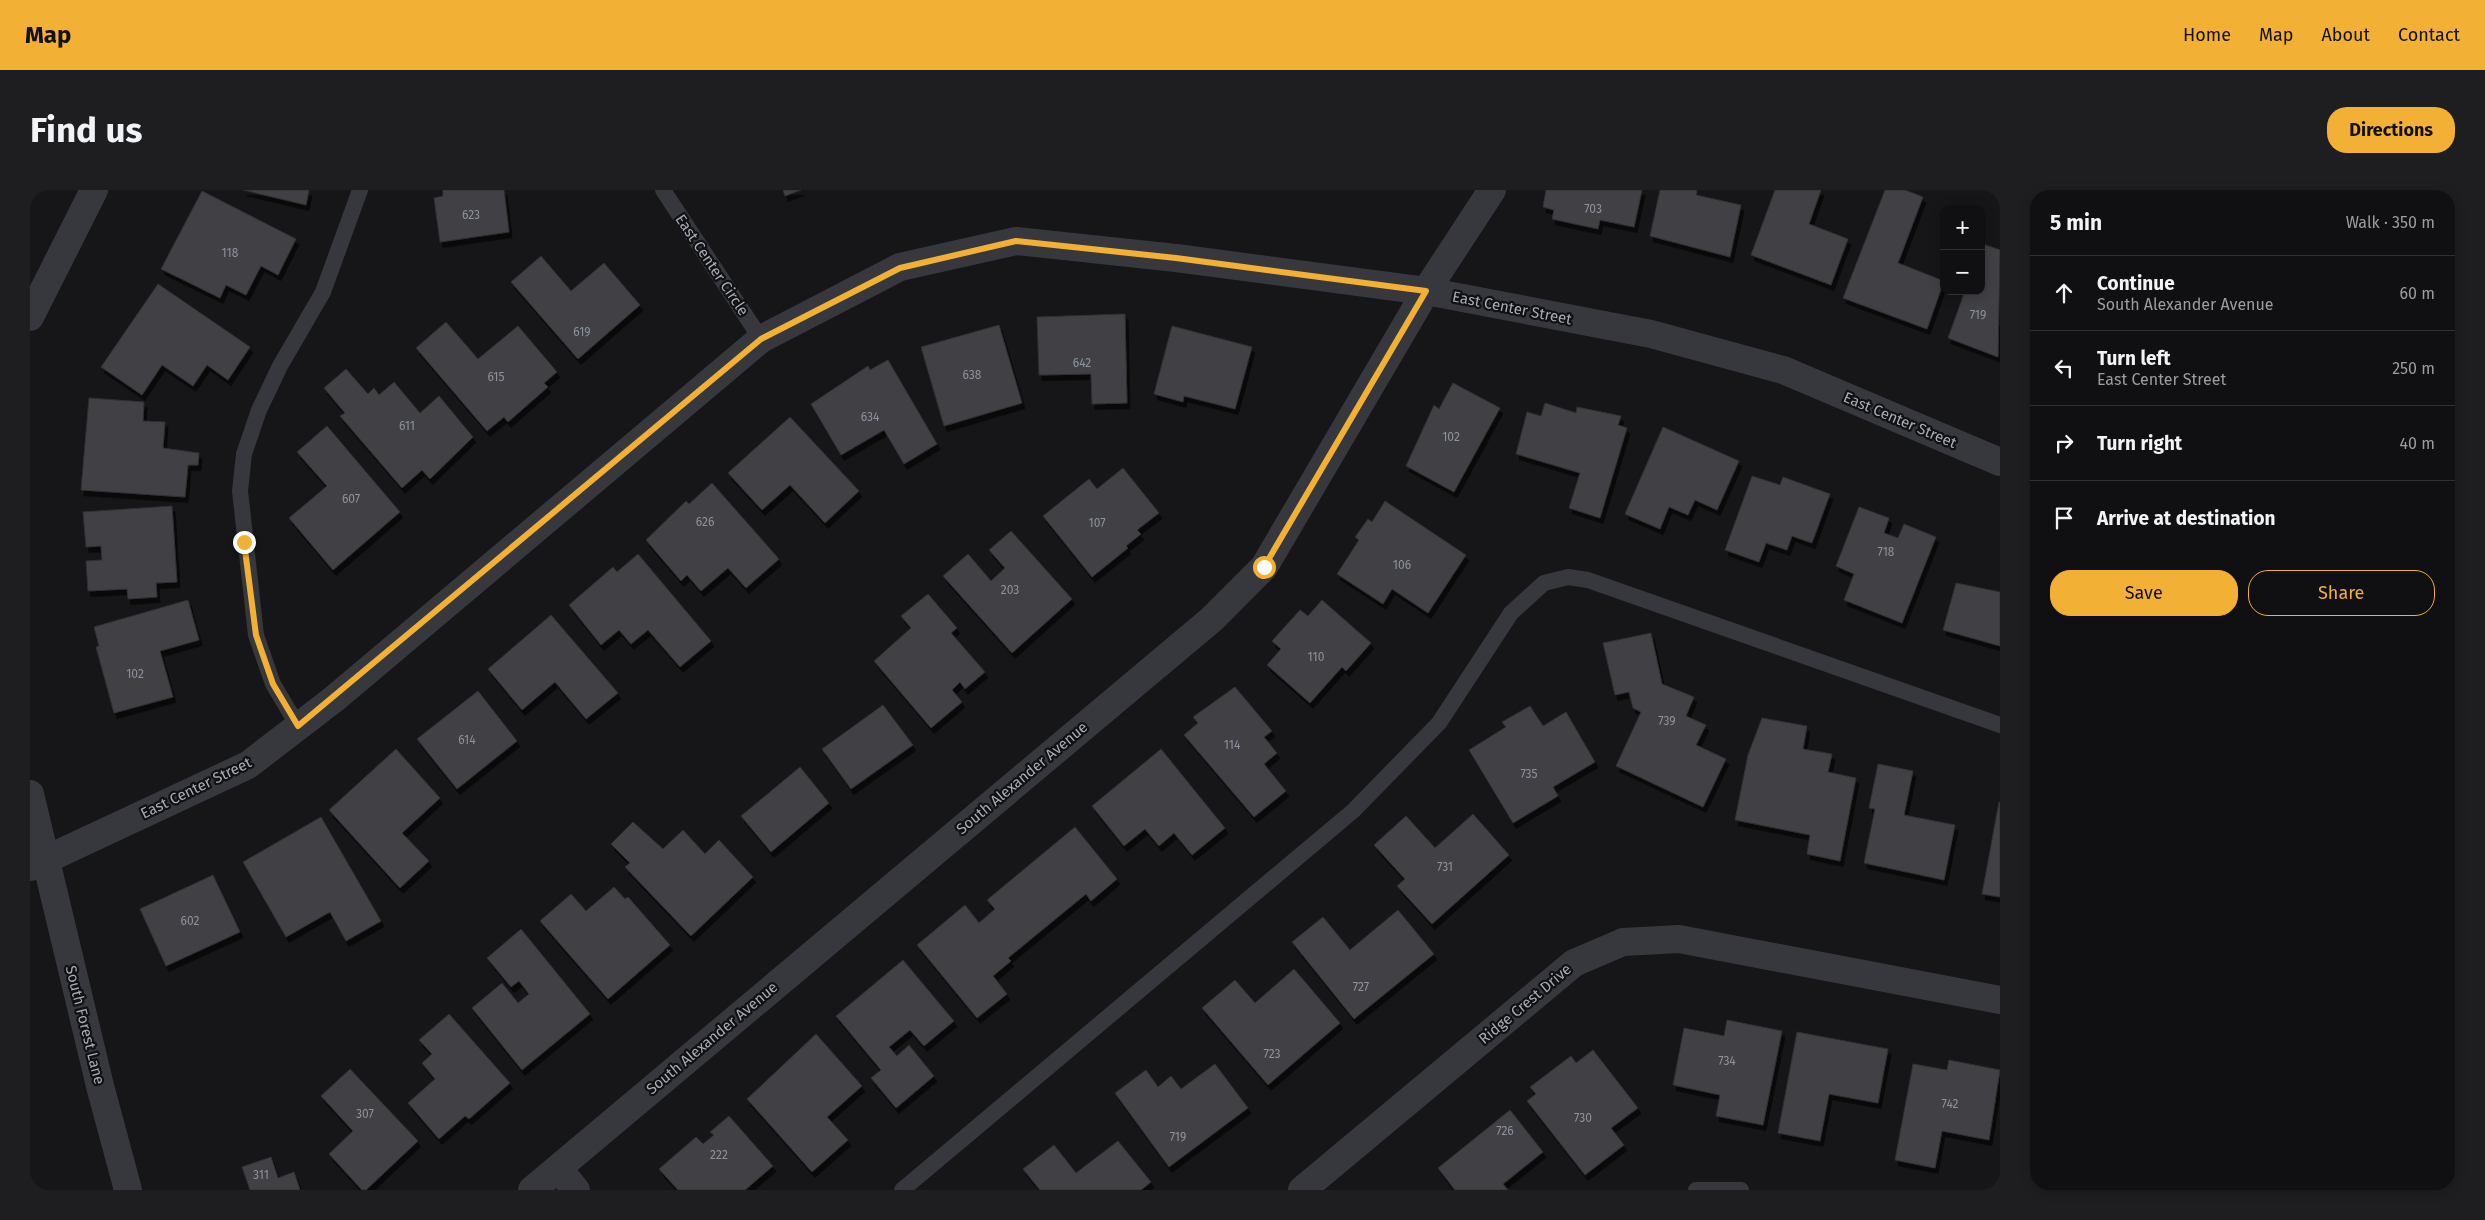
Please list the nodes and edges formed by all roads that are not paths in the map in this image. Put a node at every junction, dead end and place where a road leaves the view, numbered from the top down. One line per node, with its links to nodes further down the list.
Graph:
1 (94, 190): 6 (street)
2 (360, 190): 10 (lane)
3 (663, 190): 7 (lane, East Center Circle)
4 (1492, 190): 5 (street, South Alexander Avenue)
5 (1426, 291): 7 (street, East Center Street); 8 (street, East Center Street); 14 (street, South Alexander Avenue)
6 (30, 317)
7 (761, 339): 10 (street, East Center Street)
8 (2000, 462)
9 (2000, 725): 18 (lane)
10 (298, 726): 12 (street, East Center Street)
11 (30, 794): 12 (street, South Forest Lane)
12 (37, 864): 15 (street, South Forest Lane)
13 (2000, 1000): 19 (street, Ridge Crest Drive)
14 (558, 1168): 16 (street, South Alexander Avenue); 17 (street)
15 (128, 1190)
16 (532, 1190)
17 (576, 1190)
18 (902, 1190)
19 (1302, 1190)
20 (1696, 1190): 21 (lane)
21 (1741, 1190)

